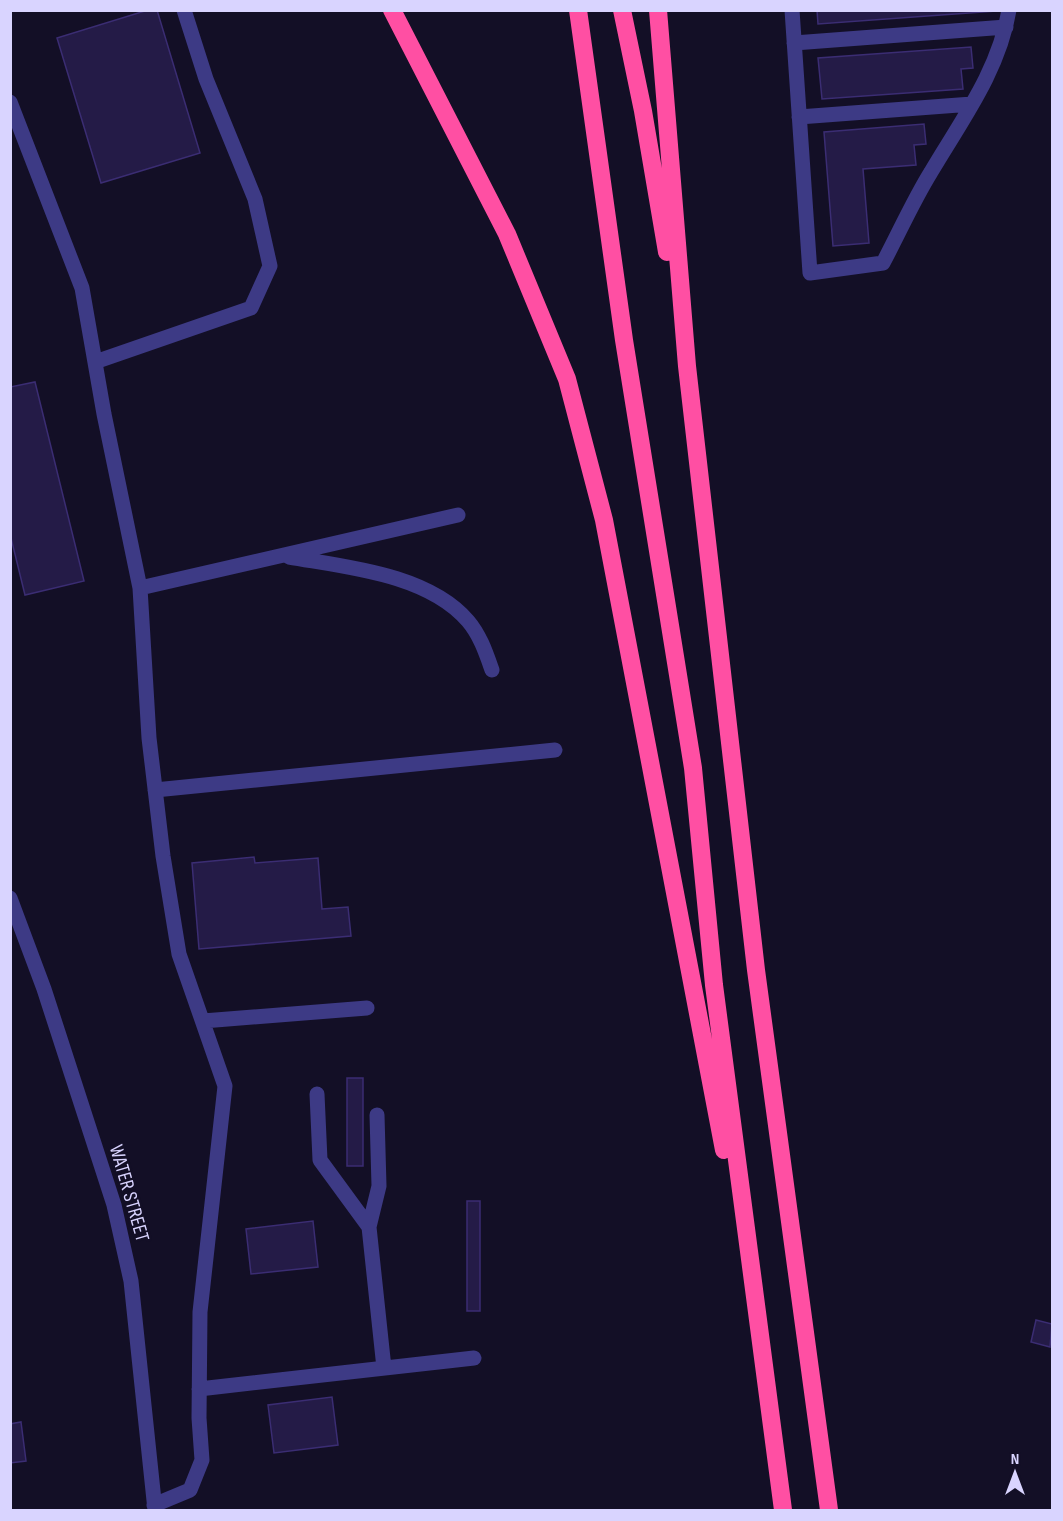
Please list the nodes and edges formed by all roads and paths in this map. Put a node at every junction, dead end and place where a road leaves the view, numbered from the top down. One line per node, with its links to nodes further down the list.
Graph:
1 (184, 10): 13 (street)
2 (392, 10): 28 (highway)
3 (578, 10): 28 (highway)
4 (622, 10): 14 (highway)
5 (658, 10): 14 (highway)
6 (792, 10): 9 (street)
7 (1009, 10): 8 (street)
8 (1006, 27): 9 (street); 11 (street)
9 (794, 43): 12 (street)
10 (10, 102): 13 (street)
11 (972, 104): 12 (street); 12 (street)
12 (799, 117)
13 (95, 362): 17 (street)
14 (687, 366): 27 (highway)
15 (458, 515): 16 (street)
16 (283, 556): 17 (street); 18 (street)
17 (140, 588): 20 (street)
18 (492, 670)
19 (555, 750): 20 (street)
20 (155, 790): 23 (street)
21 (10, 898): 32 (street, WATER STREET)
22 (367, 1008): 23 (street)
23 (203, 1021): 31 (street)
24 (317, 1094): 26 (street)
25 (377, 1115): 26 (street)
26 (369, 1227): 30 (street)
27 (798, 1282): 34 (highway); 35 (highway)
28 (759, 1333): 33 (highway)
29 (474, 1358): 30 (street)
30 (384, 1368): 31 (street)
31 (199, 1389): 32 (street)
32 (154, 1508)
33 (783, 1510)
34 (829, 1510)
35 (841, 1510)

